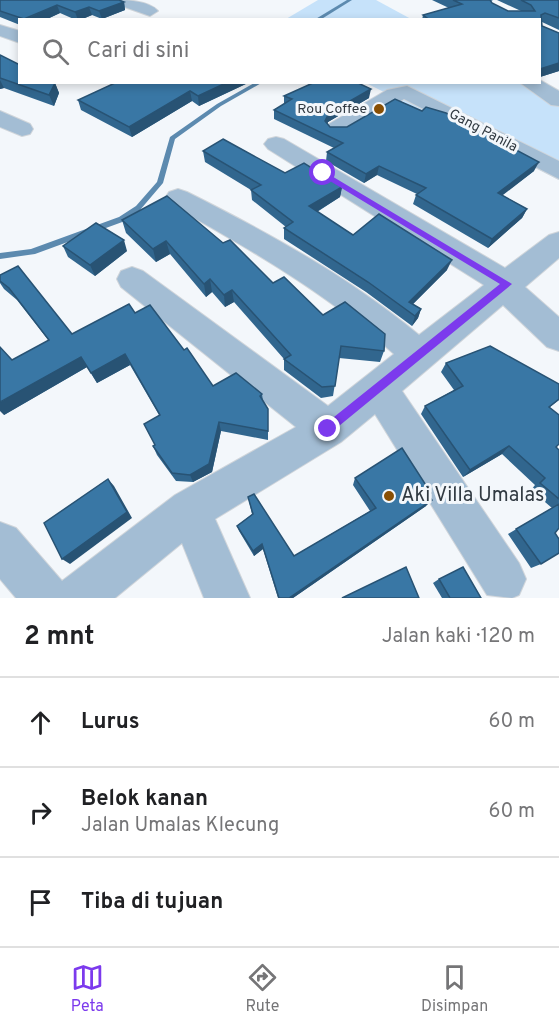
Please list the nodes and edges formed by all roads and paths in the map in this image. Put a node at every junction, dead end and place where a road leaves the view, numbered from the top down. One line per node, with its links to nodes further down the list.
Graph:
1 (119, 0): 2 (street)
2 (150, 11)
3 (0, 30): 4 (street)
4 (18, 37)
5 (532, 84): 6 (street)
6 (559, 100)
7 (0, 118): 8 (street)
8 (22, 129)
9 (337, 129): 11 (street, Gang Panila)
10 (276, 144): 15 (street)
11 (559, 171)
12 (178, 198): 17 (street)
13 (559, 242): 15 (street)
14 (132, 279): 19 (street)
15 (506, 285): 16 (street); 17 (street)
16 (559, 338)
17 (419, 355): 18 (street)
18 (379, 388): 19 (street); 22 (street)
19 (328, 429): 20 (street)
20 (190, 510): 24 (street); 25 (street)
21 (0, 544): 23 (street)
22 (503, 579)
23 (46, 598)
24 (78, 598)
25 (227, 598)

